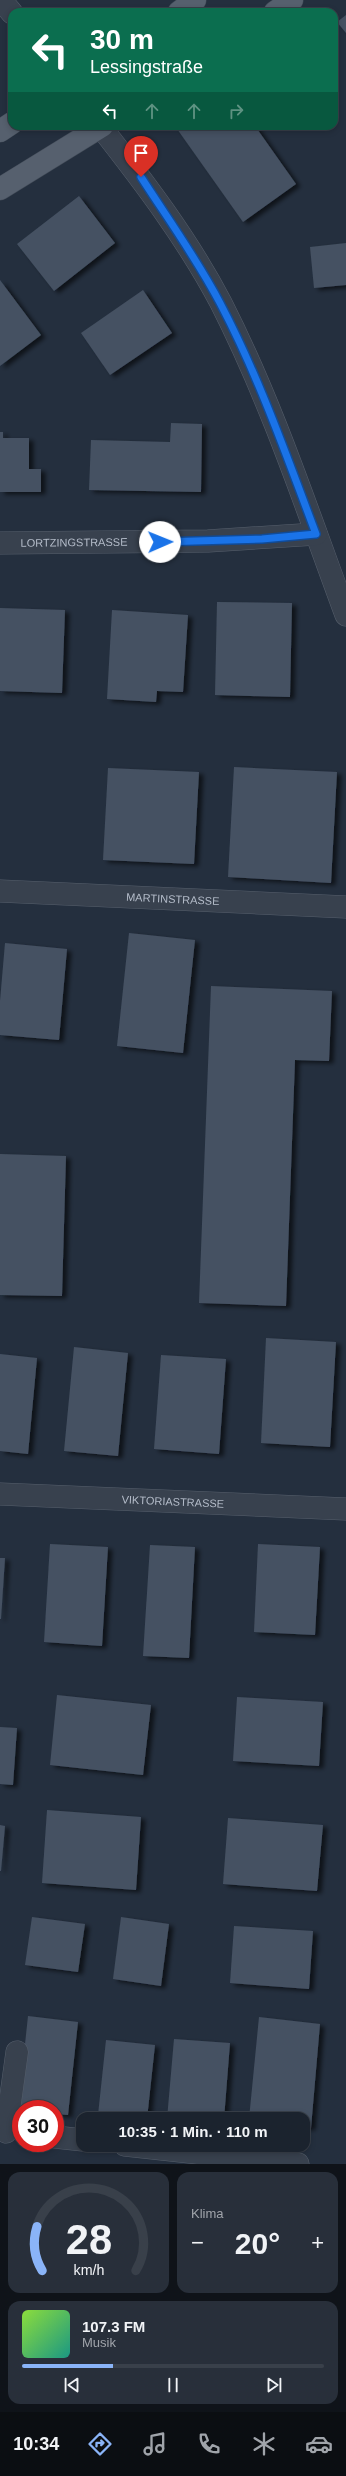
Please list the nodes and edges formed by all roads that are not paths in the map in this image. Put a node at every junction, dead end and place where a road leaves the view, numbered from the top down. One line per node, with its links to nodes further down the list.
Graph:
1 (1, 0): 4 (street)
2 (195, 0): 5 (main road)
3 (292, 0): 6 (main road)
4 (8, 8)
5 (184, 8)
6 (281, 8)
7 (95, 130): 9 (main road)
8 (104, 130): 10 (street)
9 (0, 189)
10 (316, 534): 11 (street, LORTZINGSTRASSE); 12 (street)
11 (0, 543)
12 (346, 615)
13 (0, 891): 14 (street, MARTINSTRASSE)
14 (346, 907)
15 (0, 1494): 16 (street, VIKTORIASTRASSE)
16 (346, 1509)
17 (17, 2052): 18 (street)
18 (9, 2132)
19 (64, 2138): 20 (street)
20 (76, 2139)
21 (187, 2152): 22 (street)
22 (293, 2164)

